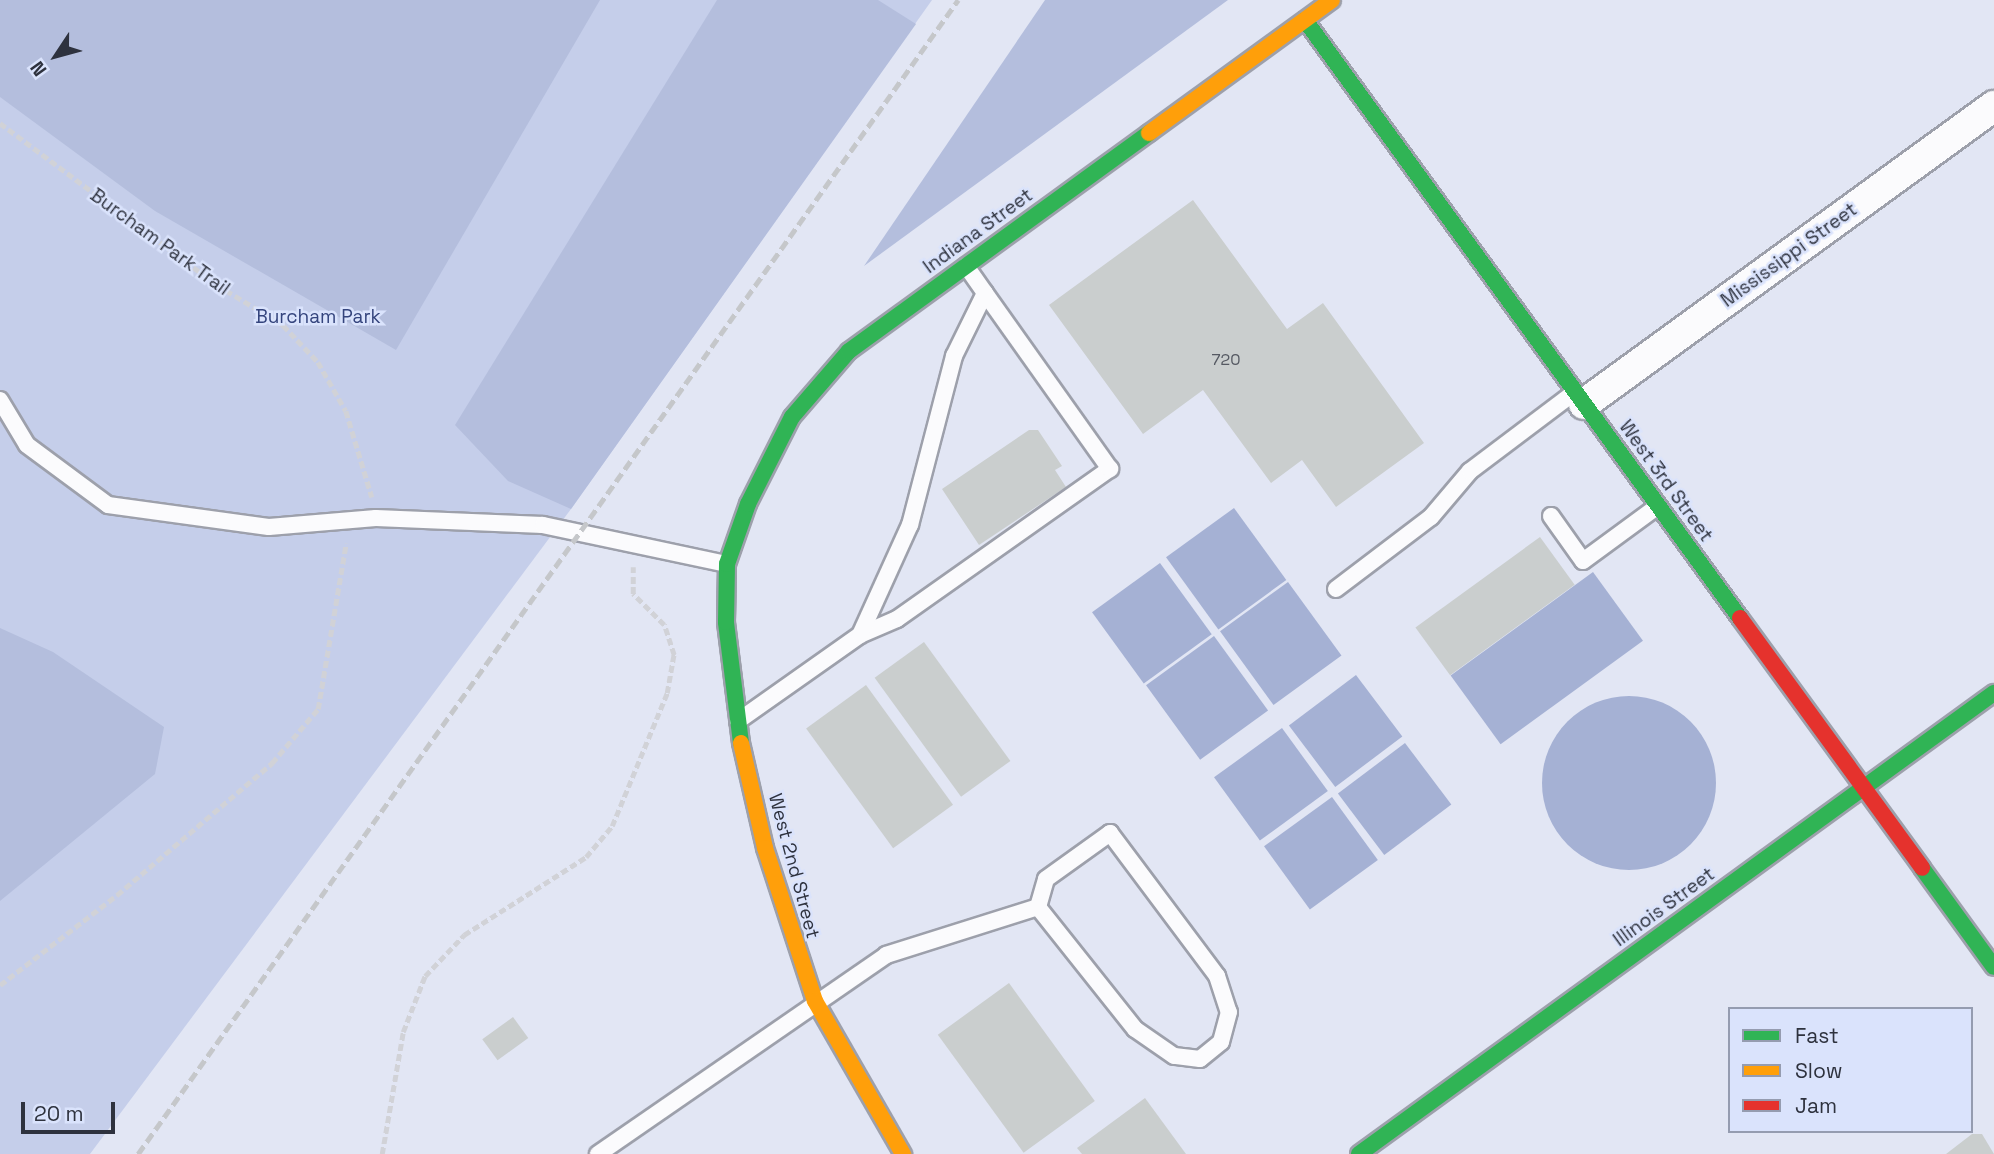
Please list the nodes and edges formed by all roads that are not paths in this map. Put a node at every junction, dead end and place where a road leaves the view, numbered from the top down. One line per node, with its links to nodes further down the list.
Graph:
1 (1332, 0): 2 (street, Indiana Street)
2 (1305, 20): 4 (street, Indiana Street); 6 (street, West 3rd Street)
3 (1994, 106): 6 (street, Mississippi Street)
4 (966, 266): 5 (lane); 10 (street, Indiana Street)
5 (985, 293): 12 (lane); 12 (lane)
6 (1580, 398): 8 (street, West 3rd Street); 11 (lane)
7 (0, 400): 10 (lane)
8 (1658, 506): 9 (lane); 15 (street, West 3rd Street)
9 (1551, 516)
10 (727, 564): 14 (street, West 2nd Street)
11 (1336, 589)
12 (860, 635): 14 (lane)
13 (1994, 693): 15 (street, Illinois Street)
14 (736, 722): 18 (street, West 2nd Street)
15 (1864, 788): 17 (street, West 3rd Street); 21 (street, Illinois Street)
16 (1038, 907): 16 (lane); 18 (lane)
17 (1994, 967)
18 (815, 1001): 19 (lane); 20 (street, West 2nd Street)
19 (598, 1154)
20 (904, 1154)
21 (1359, 1154)

